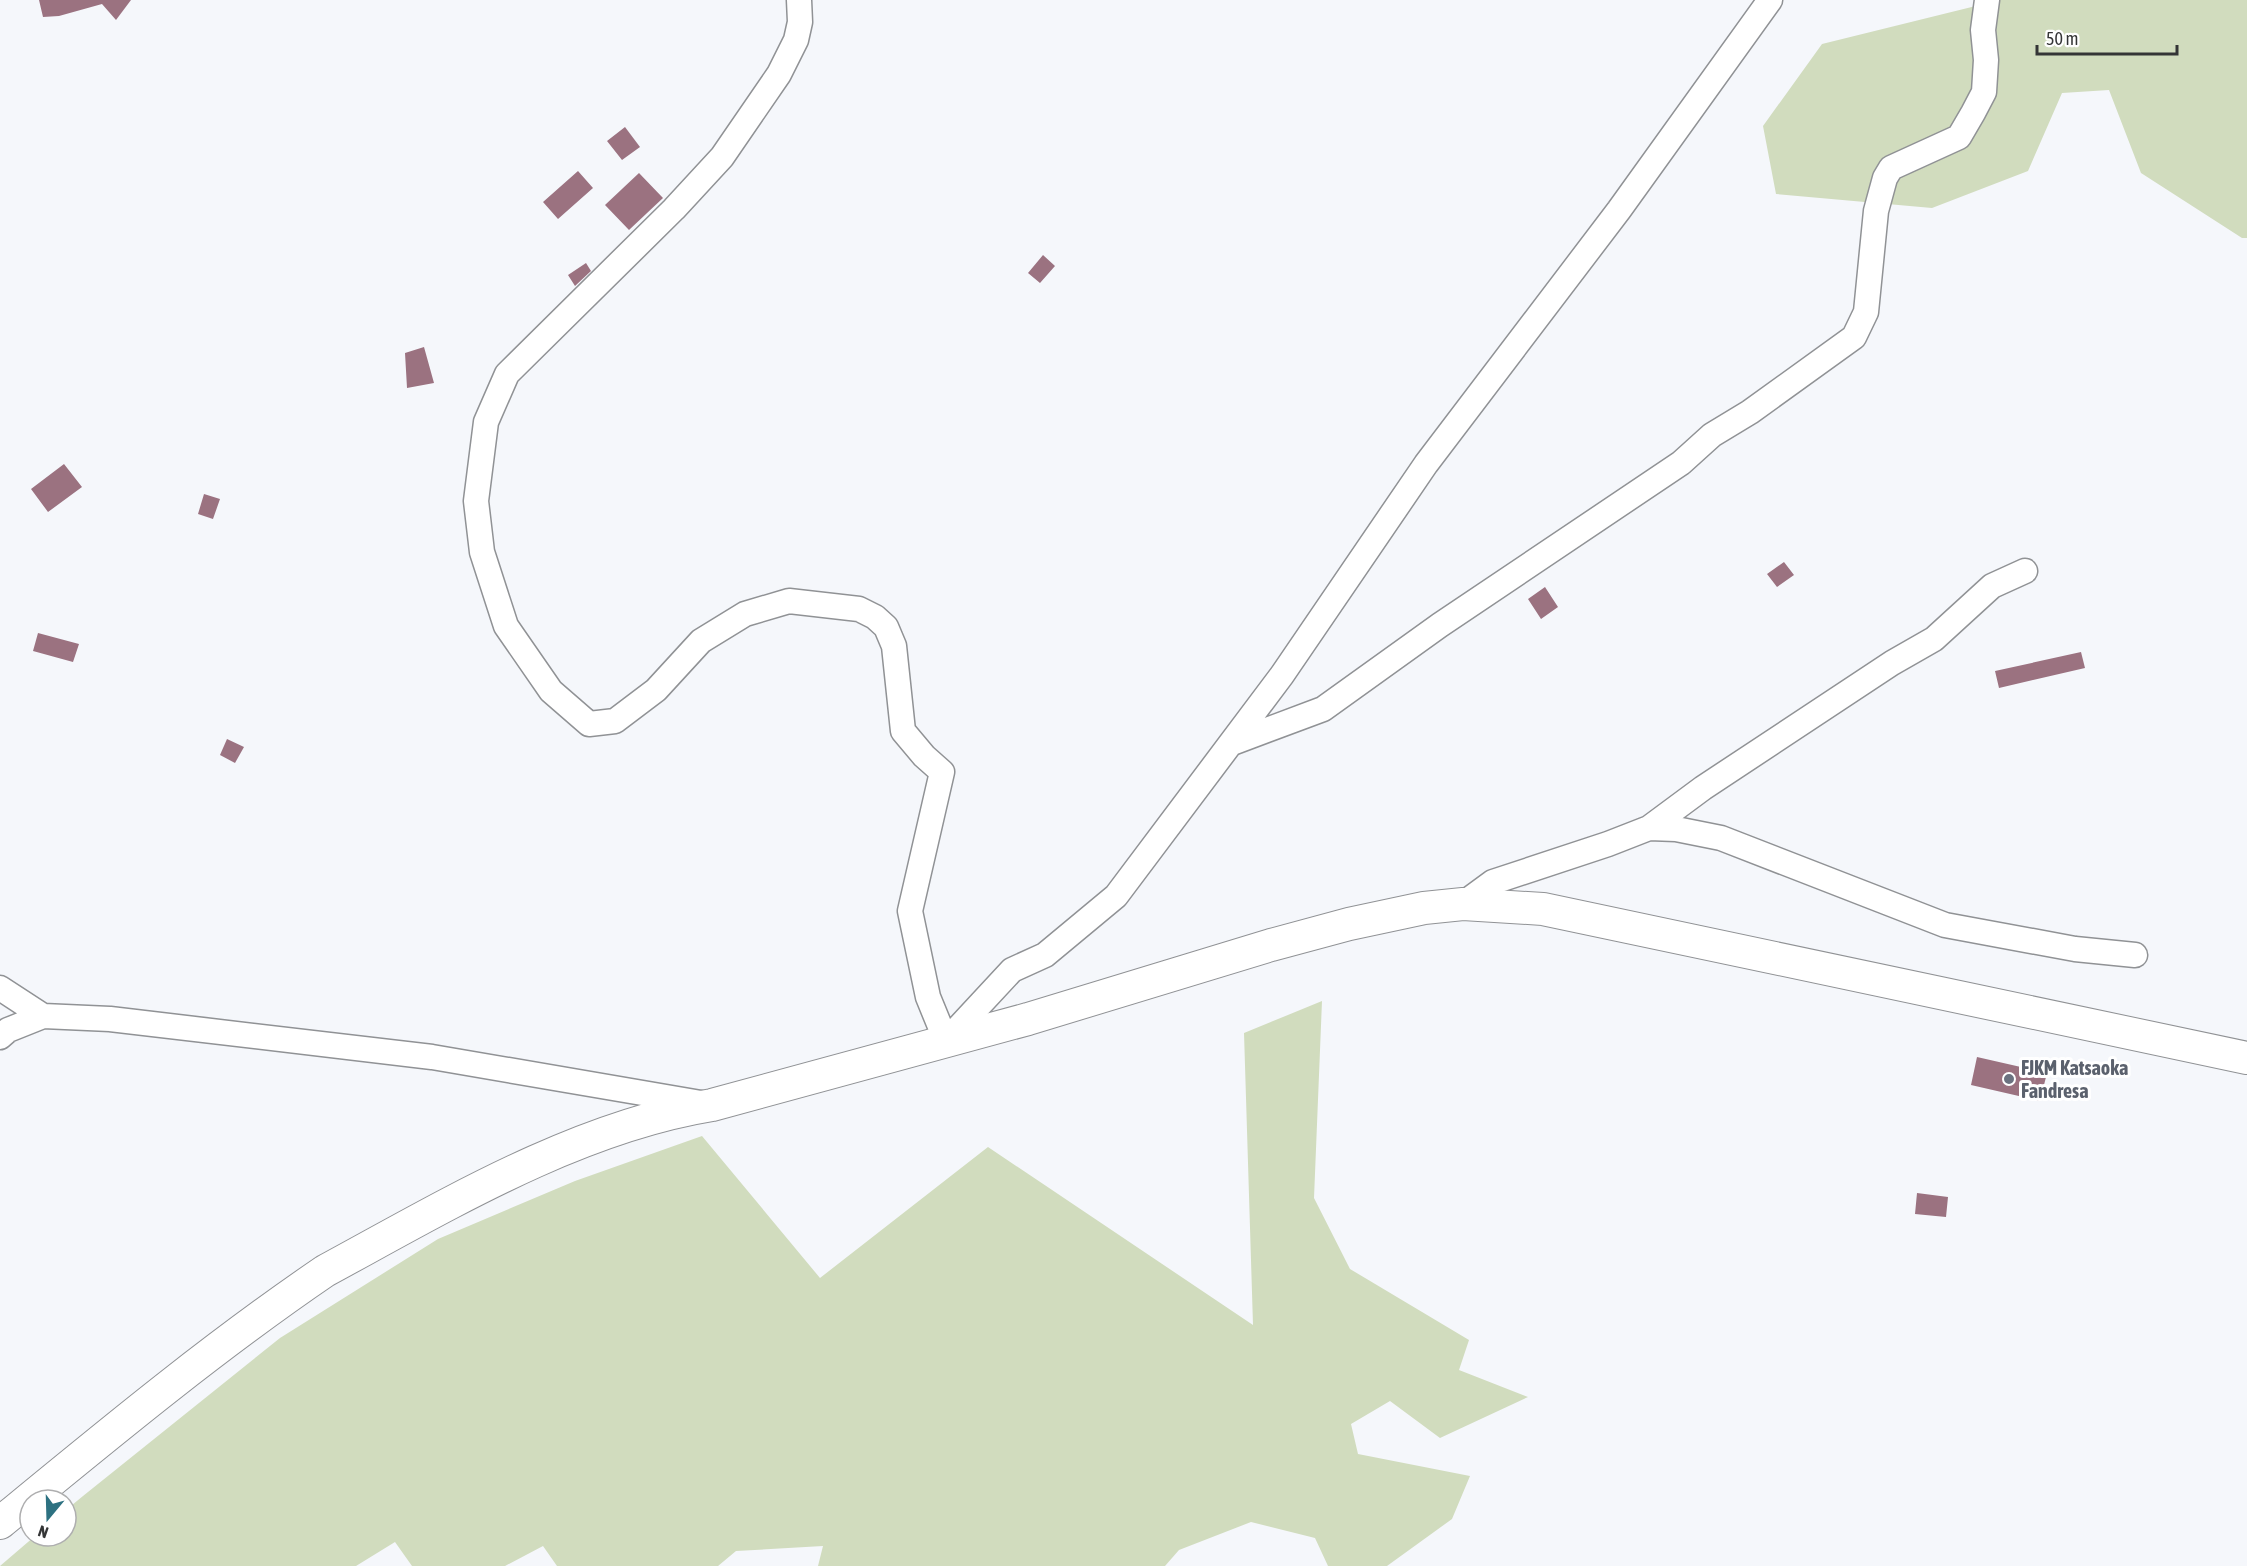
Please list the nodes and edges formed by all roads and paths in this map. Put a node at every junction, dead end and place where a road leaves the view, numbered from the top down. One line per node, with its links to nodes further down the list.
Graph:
1 (799, 0): 12 (street)
2 (1770, 0): 5 (street)
3 (1988, 0): 5 (street)
4 (2025, 571): 6 (street)
5 (1232, 743): 12 (street)
6 (1649, 828): 7 (street); 8 (street)
7 (1463, 904): 12 (main road); 13 (main road)
8 (2135, 955)
9 (0, 988): 10 (street)
10 (43, 1016): 11 (street); 14 (street)
11 (0, 1037)
12 (946, 1041): 14 (main road)
13 (2247, 1058)
14 (712, 1105): 15 (main road)
15 (0, 1523)

